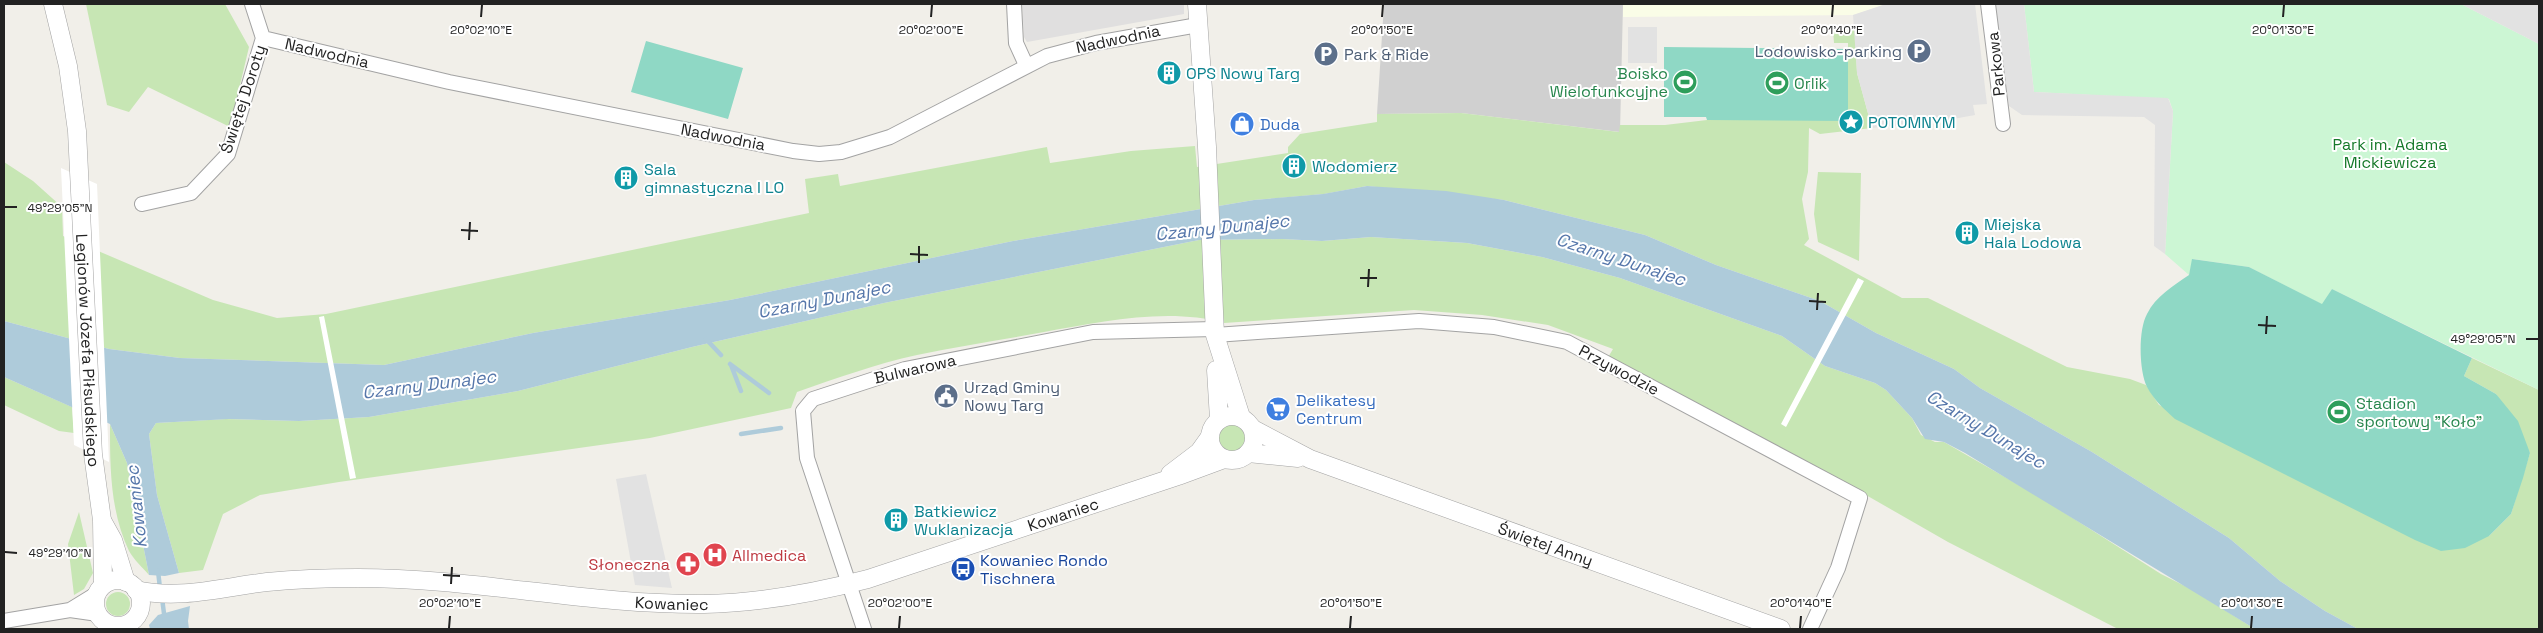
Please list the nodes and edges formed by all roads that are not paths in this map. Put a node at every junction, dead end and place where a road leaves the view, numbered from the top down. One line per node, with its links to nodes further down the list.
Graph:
1 (52, 4): 19 (street, Legionów Józefa Piłsudskiego)
2 (252, 4): 7 (street, Świętej Doroty)
3 (1014, 4): 8 (street)
4 (1197, 4): 6 (street)
5 (1988, 4): 9 (street, Parkowa)
6 (1198, 24): 8 (street, Nadwodnia); 11 (street)
7 (262, 38): 8 (street, Nadwodnia); 10 (street, Świętej Doroty)
8 (1026, 65)
9 (2003, 124)
10 (142, 204)
11 (1215, 333): 12 (street); 13 (street); 20 (street, Bulwarowa); 30 (street, Przywodzie)
12 (1219, 420): 13 (street); 14 (street)
13 (1247, 423): 15 (street); 17 (street, Świętej Anny)
14 (1210, 438): 16 (street); 18 (street, Kowaniec)
15 (1248, 453): 16 (street); 17 (street, Świętej Anny)
16 (1224, 459): 18 (street, Kowaniec)
17 (1310, 459): 29 (street, Świętej Anny)
18 (1152, 485): 20 (street, Kowaniec)
19 (102, 520): 21 (street, Legionów Józefa Piłsudskiego); 22 (street, Legionów Józefa Piłsudskiego)
20 (849, 584): 23 (street, Kowaniec); 28 (street, Bulwarowa)
21 (131, 586): 22 (street); 23 (street, Kowaniec); 27 (street)
22 (100, 590): 24 (street); 26 (street)
23 (174, 594): 27 (street, Kowaniec)
24 (70, 610): 25 (street); 26 (street)
25 (4, 621)
26 (103, 622): 27 (street)
27 (133, 622)
28 (864, 629)
29 (1781, 629)
30 (1810, 629)

